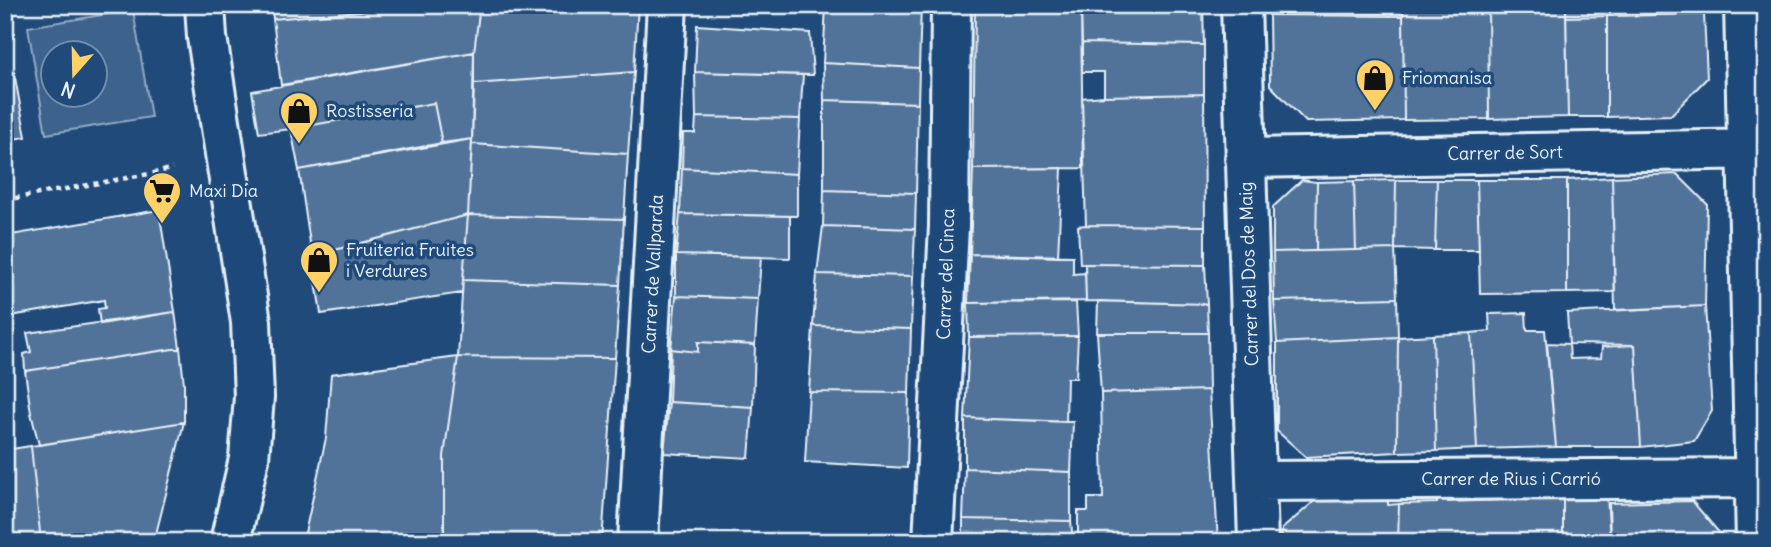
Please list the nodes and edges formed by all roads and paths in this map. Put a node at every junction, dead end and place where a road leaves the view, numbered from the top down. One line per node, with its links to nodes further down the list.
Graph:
1 (205, 5): 12 (street)
2 (667, 5): 13 (street, Carrer de Vallparda)
3 (951, 5): 14 (street, Carrer del Cinca)
4 (1241, 5): 7 (street, Carrer del Dos de Maig)
5 (1744, 5): 6 (street)
6 (1757, 149): 7 (street, Carrer de Sort); 10 (street)
7 (1245, 158): 11 (street, Carrer del Dos de Maig)
8 (172, 168): 9 (path)
9 (5, 200)
10 (1760, 478): 11 (street, Carrer de Rius i Carrió); 16 (street)
11 (1257, 481): 15 (street, Carrer del Dos de Maig)
12 (230, 542)
13 (638, 542)
14 (933, 542)
15 (1258, 542)
16 (1756, 542)

